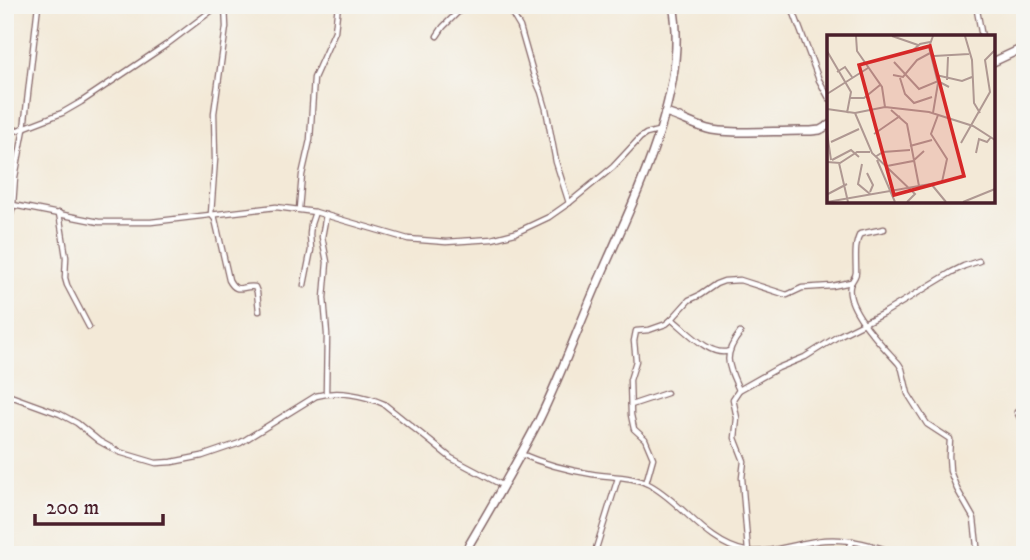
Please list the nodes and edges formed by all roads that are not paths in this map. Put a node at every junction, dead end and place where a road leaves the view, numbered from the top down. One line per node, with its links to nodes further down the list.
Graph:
1 (38, 5): 17 (street)
2 (219, 5): 17 (street)
3 (225, 5): 25 (street)
4 (338, 5): 22 (street)
5 (465, 5): 11 (street)
6 (507, 5): 20 (street)
7 (673, 5): 15 (main road)
8 (791, 5): 14 (street)
9 (976, 5): 10 (street)
10 (982, 35)
11 (437, 36)
12 (1025, 47): 13 (main road)
13 (995, 61)
14 (827, 94)
15 (666, 113): 16 (main road); 18 (main road)
16 (827, 126)
17 (24, 129): 19 (street); 21 (street)
18 (659, 131): 20 (street); 45 (main road)
19 (5, 135)
20 (569, 203): 26 (street)
21 (13, 205): 24 (street); 28 (street)
22 (299, 209): 23 (street); 25 (street)
23 (315, 212): 26 (street); 31 (street)
24 (59, 213): 25 (street); 35 (street)
25 (211, 214): 32 (street)
26 (326, 215): 39 (street)
27 (884, 229): 30 (street)
28 (5, 239)
29 (979, 261): 34 (street)
30 (851, 282): 33 (street); 34 (street)
31 (304, 285)
32 (259, 311)
33 (672, 319): 37 (street); 42 (street)
34 (864, 324): 38 (street); 57 (street)
35 (89, 327)
36 (740, 333): 37 (street)
37 (729, 351): 38 (street)
38 (738, 390): 51 (street)
39 (326, 393): 41 (street); 48 (street)
40 (667, 393): 42 (street)
41 (5, 394)
42 (631, 405): 47 (street)
43 (1017, 412): 44 (street)
44 (1025, 428)
45 (520, 453): 46 (street); 48 (main road)
46 (618, 478): 47 (street); 53 (street)
47 (646, 483): 51 (street)
48 (502, 485): 52 (main road)
49 (853, 541): 50 (street); 55 (street); 56 (street)
50 (803, 544): 51 (street); 54 (street)
51 (746, 553)
52 (463, 555)
53 (594, 555)
54 (794, 555)
55 (845, 555)
56 (902, 555)
57 (978, 555)

